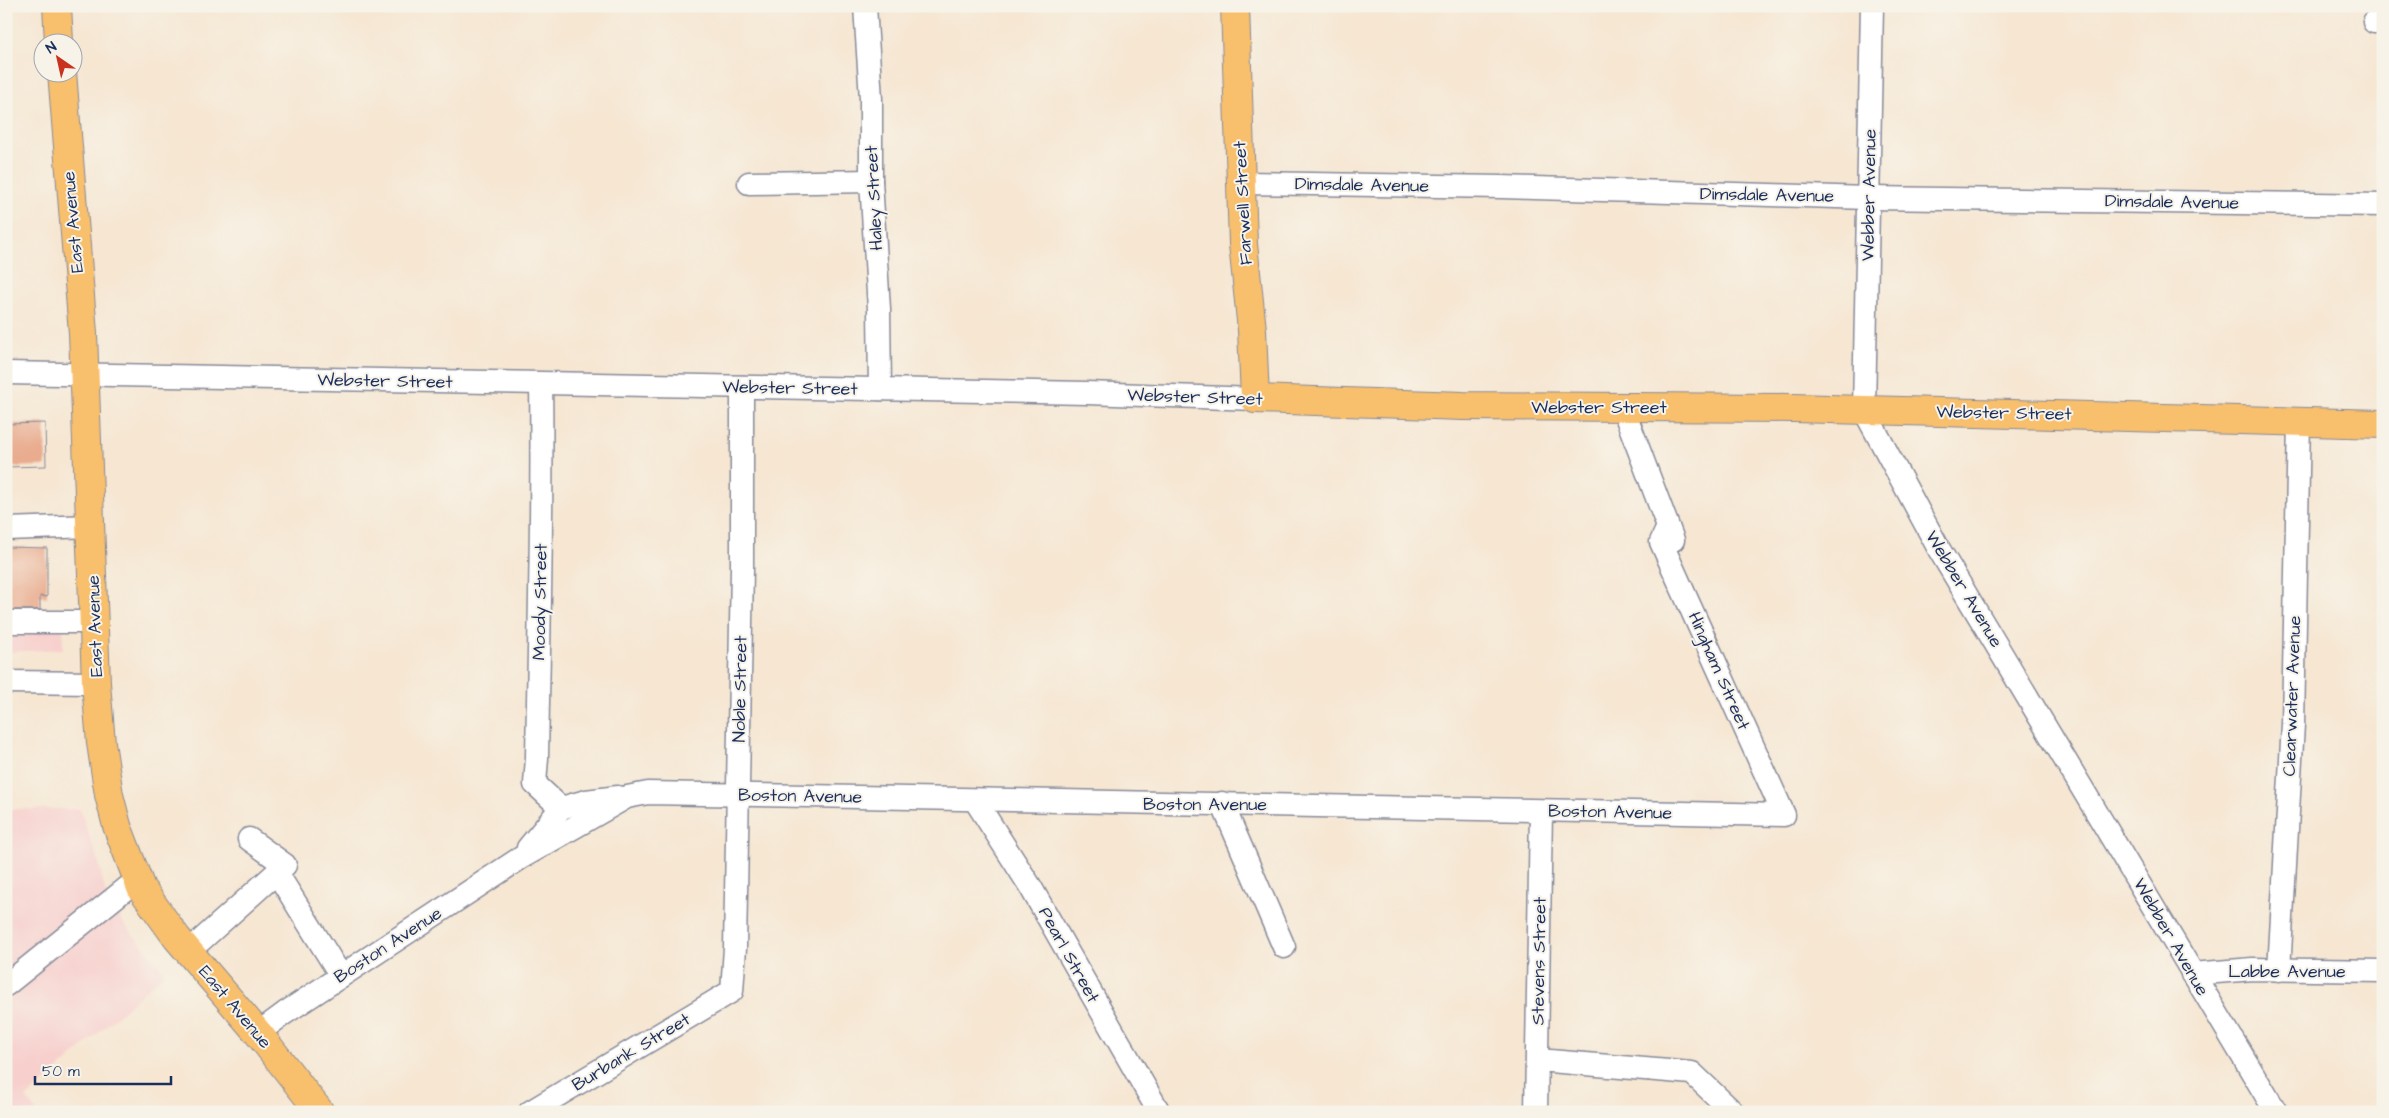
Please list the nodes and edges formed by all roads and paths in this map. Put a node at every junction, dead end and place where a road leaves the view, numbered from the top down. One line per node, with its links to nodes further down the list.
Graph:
1 (57, 6): 5 (main road)
2 (865, 6): 7 (street, Haley Street)
3 (1235, 6): 9 (main road, Farwell Street)
4 (1872, 6): 10 (street, Webber Avenue)
5 (59, 32)
6 (63, 82): 13 (main road, East Avenue)
7 (872, 181): 8 (street); 16 (street, Haley Street)
8 (749, 183)
9 (1241, 183): 10 (street, Dimsdale Avenue); 17 (main road, Farwell Street)
10 (1868, 198): 11 (street, Dimsdale Avenue); 19 (street, Webber Avenue)
11 (2383, 205)
12 (6, 373): 13 (street, Webster Street)
13 (85, 375): 14 (street, Webster Street); 22 (main road, East Avenue)
14 (541, 384): 15 (street, Webster Street); 34 (street, Moody Street)
15 (742, 387): 16 (street, Webster Street); 30 (street, Noble Street)
16 (880, 389): 17 (street, Webster Street)
17 (1255, 399): 18 (main road, Webster Street)
18 (1623, 408): 19 (main road, Webster Street); 23 (street)
19 (1864, 410): 20 (main road, Webster Street); 45 (street, Webber Avenue)
20 (2299, 422): 21 (main road, Webster Street); 43 (street, Clearwater Avenue)
21 (2383, 424)
22 (92, 526): 24 (street); 27 (main road, East Avenue)
23 (1668, 527): 25 (street); 36 (street, Hingham Street)
24 (6, 529)
25 (1680, 557)
26 (6, 622): 27 (street)
27 (96, 622): 29 (main road, East Avenue)
28 (6, 682): 29 (street)
29 (96, 682): 40 (main road, East Avenue)
30 (738, 794): 31 (street, Boston Avenue); 32 (street, Boston Avenue); 48 (street, Noble Street)
31 (627, 797): 34 (street, Boston Avenue); 38 (street, Boston Avenue)
32 (975, 800): 33 (street, Boston Avenue); 53 (street, Pearl Street)
33 (1222, 803): 35 (street, Boston Avenue); 41 (street)
34 (561, 808): 38 (street, Boston Avenue)
35 (1541, 811): 36 (street, Boston Avenue); 50 (street, Stevens Street)
36 (1784, 815)
37 (248, 838): 39 (street)
38 (519, 859): 46 (street, Boston Avenue)
39 (277, 874): 42 (street); 46 (street)
40 (138, 879): 42 (main road, East Avenue); 47 (street)
41 (1284, 947)
42 (188, 952): 49 (main road, East Avenue)
43 (2278, 970): 44 (street, Labbe Avenue); 45 (street, Labbe Avenue)
44 (2383, 971)
45 (2192, 974): 56 (street, Webber Avenue)
46 (341, 976): 49 (street, Boston Avenue)
47 (6, 984)
48 (732, 991): 52 (street, Burbank Street)
49 (258, 1033): 51 (main road, East Avenue)
50 (1538, 1060): 54 (street, Stevens Street); 55 (street)
51 (320, 1112)
52 (530, 1112)
53 (1159, 1112)
54 (1536, 1112)
55 (1732, 1112)
56 (2276, 1112)

